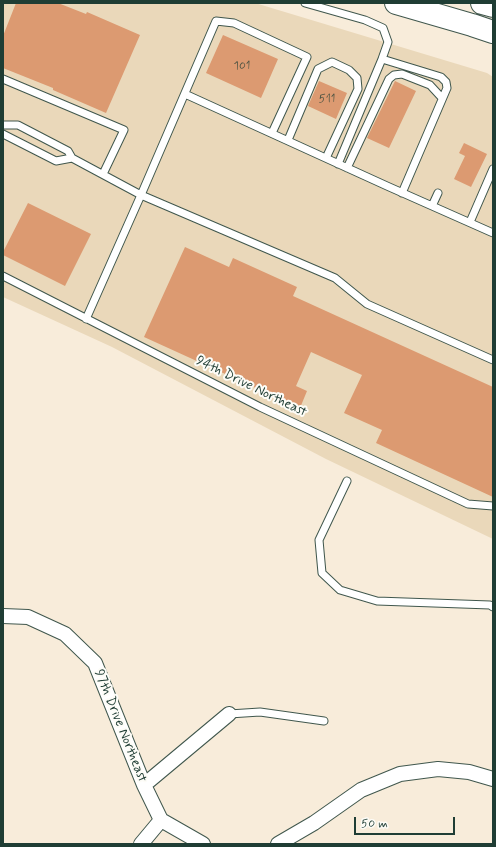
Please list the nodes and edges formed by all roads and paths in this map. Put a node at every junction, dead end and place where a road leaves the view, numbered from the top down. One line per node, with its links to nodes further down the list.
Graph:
1 (305, 3): 8 (lane)
2 (396, 3): 5 (main road)
3 (482, 3): 4 (main road)
4 (493, 6)
5 (449, 18): 6 (main road); 7 (main road)
6 (493, 32)
7 (493, 42)
8 (382, 59): 11 (lane); 18 (lane)
9 (3, 79): 21 (lane)
10 (185, 94): 13 (lane); 13 (lane); 24 (lane)
11 (442, 98): 19 (lane); 22 (lane)
12 (3, 124): 16 (lane)
13 (272, 133): 15 (lane)
14 (3, 134): 16 (lane)
15 (288, 140): 17 (lane); 17 (lane)
16 (72, 158): 21 (lane)
17 (326, 158): 18 (lane)
18 (338, 164): 19 (lane)
19 (347, 168): 22 (lane)
20 (493, 169): 26 (lane)
21 (103, 174): 24 (lane)
22 (402, 193): 25 (lane)
23 (438, 193): 25 (lane)
24 (141, 195): 29 (lane); 30 (lane)
25 (432, 206): 26 (lane)
26 (470, 222): 27 (lane)
27 (493, 233)
28 (3, 276): 29 (lane, 94th Drive Northeast)
29 (86, 319): 32 (lane, 94th Drive Northeast)
30 (493, 360)
31 (347, 481): 33 (lane)
32 (493, 506)
33 (493, 607)
34 (3, 616): 38 (street, 97th Drive Northeast)
35 (229, 714): 36 (lane); 38 (street)
36 (324, 721)
37 (493, 778): 42 (street)
38 (144, 785): 39 (street, 97th Drive Northeast)
39 (161, 820): 40 (street); 41 (street)
40 (141, 844)
41 (203, 844)
42 (278, 844)

